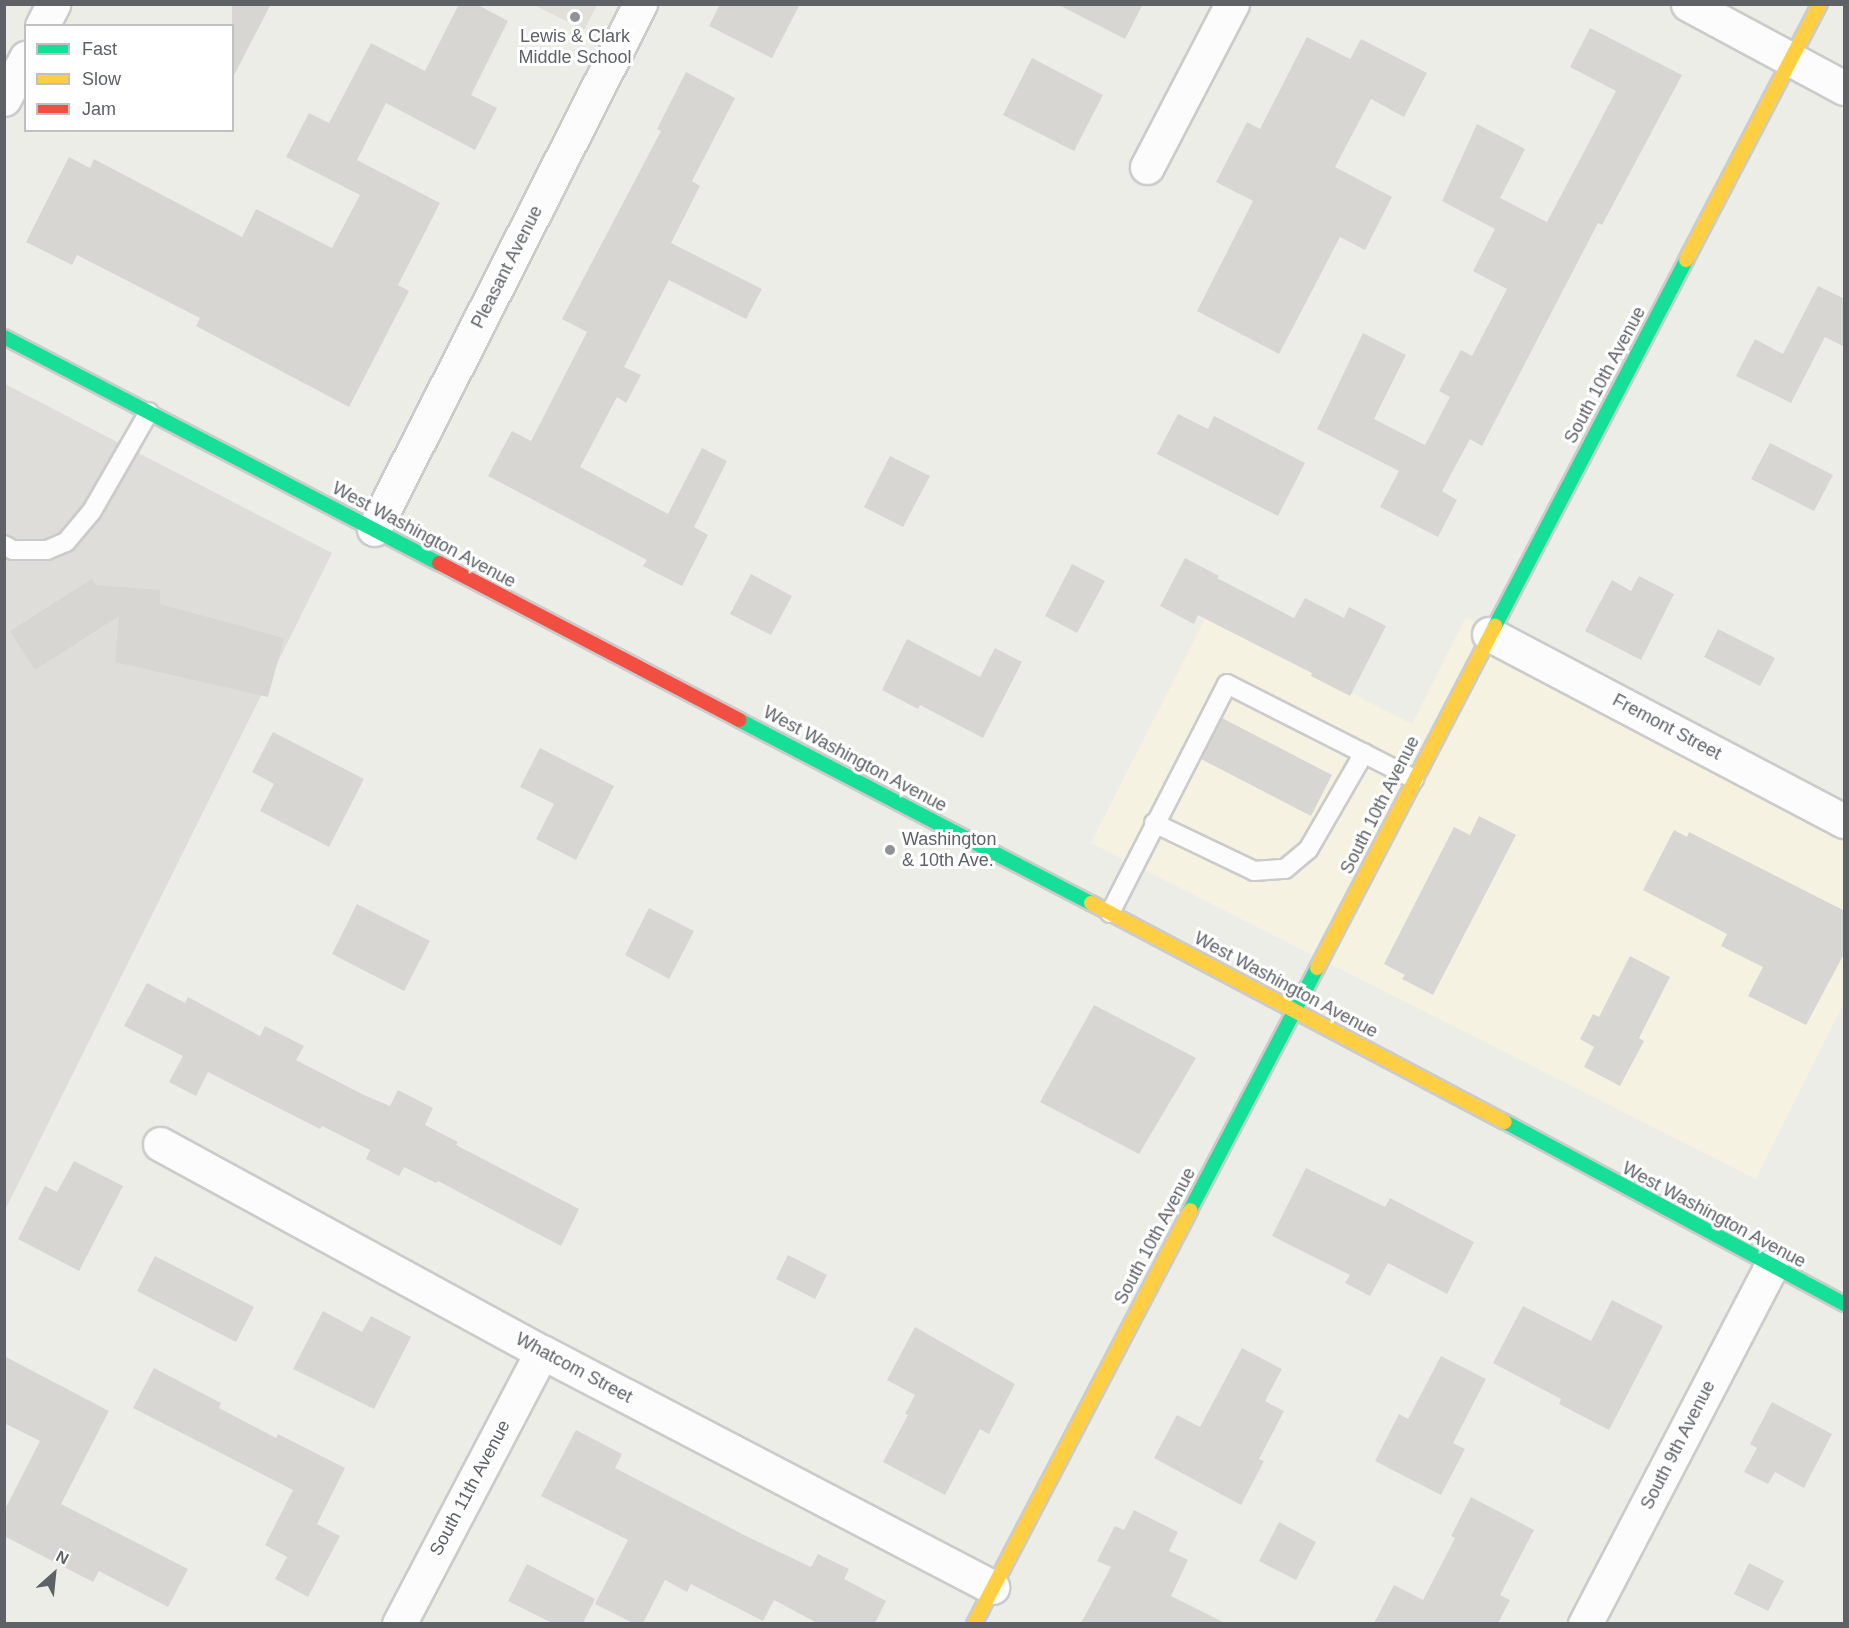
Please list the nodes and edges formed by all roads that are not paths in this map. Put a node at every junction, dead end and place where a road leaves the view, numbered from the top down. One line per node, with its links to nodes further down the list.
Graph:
1 (53, 4): 6 (street)
2 (640, 4): 14 (street, Pleasant Avenue)
3 (1232, 4): 11 (street)
4 (1688, 4): 7 (street)
5 (1820, 4): 7 (main road, South 10th Avenue)
6 (43, 24)
7 (1792, 60): 9 (street); 16 (main road, South 10th Avenue)
8 (24, 62): 10 (street)
9 (1845, 88)
10 (4, 99)
11 (1147, 167)
12 (4, 337): 13 (main road, West Washington Avenue)
13 (149, 412): 14 (main road, West Washington Avenue); 15 (lane)
14 (374, 529): 21 (main road, West Washington Avenue)
15 (4, 545)
16 (1489, 634): 18 (main road, South 10th Avenue); 19 (street, Fremont Street)
17 (1364, 753): 18 (lane); 20 (lane); 20 (lane)
18 (1414, 779): 22 (main road, South 10th Avenue)
19 (1845, 820)
20 (1154, 823): 21 (lane)
21 (1110, 913): 22 (main road, West Washington Avenue)
22 (1294, 1010): 24 (main road, West Washington Avenue); 27 (main road, South 10th Avenue)
23 (160, 1144): 26 (street, Whatcom Street)
24 (1771, 1266): 25 (main road, West Washington Avenue); 30 (street, South 9th Avenue)
25 (1845, 1304)
26 (542, 1352): 27 (street, Whatcom Street); 28 (street, South 11th Avenue)
27 (992, 1587): 29 (main road, South 10th Avenue)
28 (399, 1623)
29 (974, 1623)
30 (1586, 1623)

